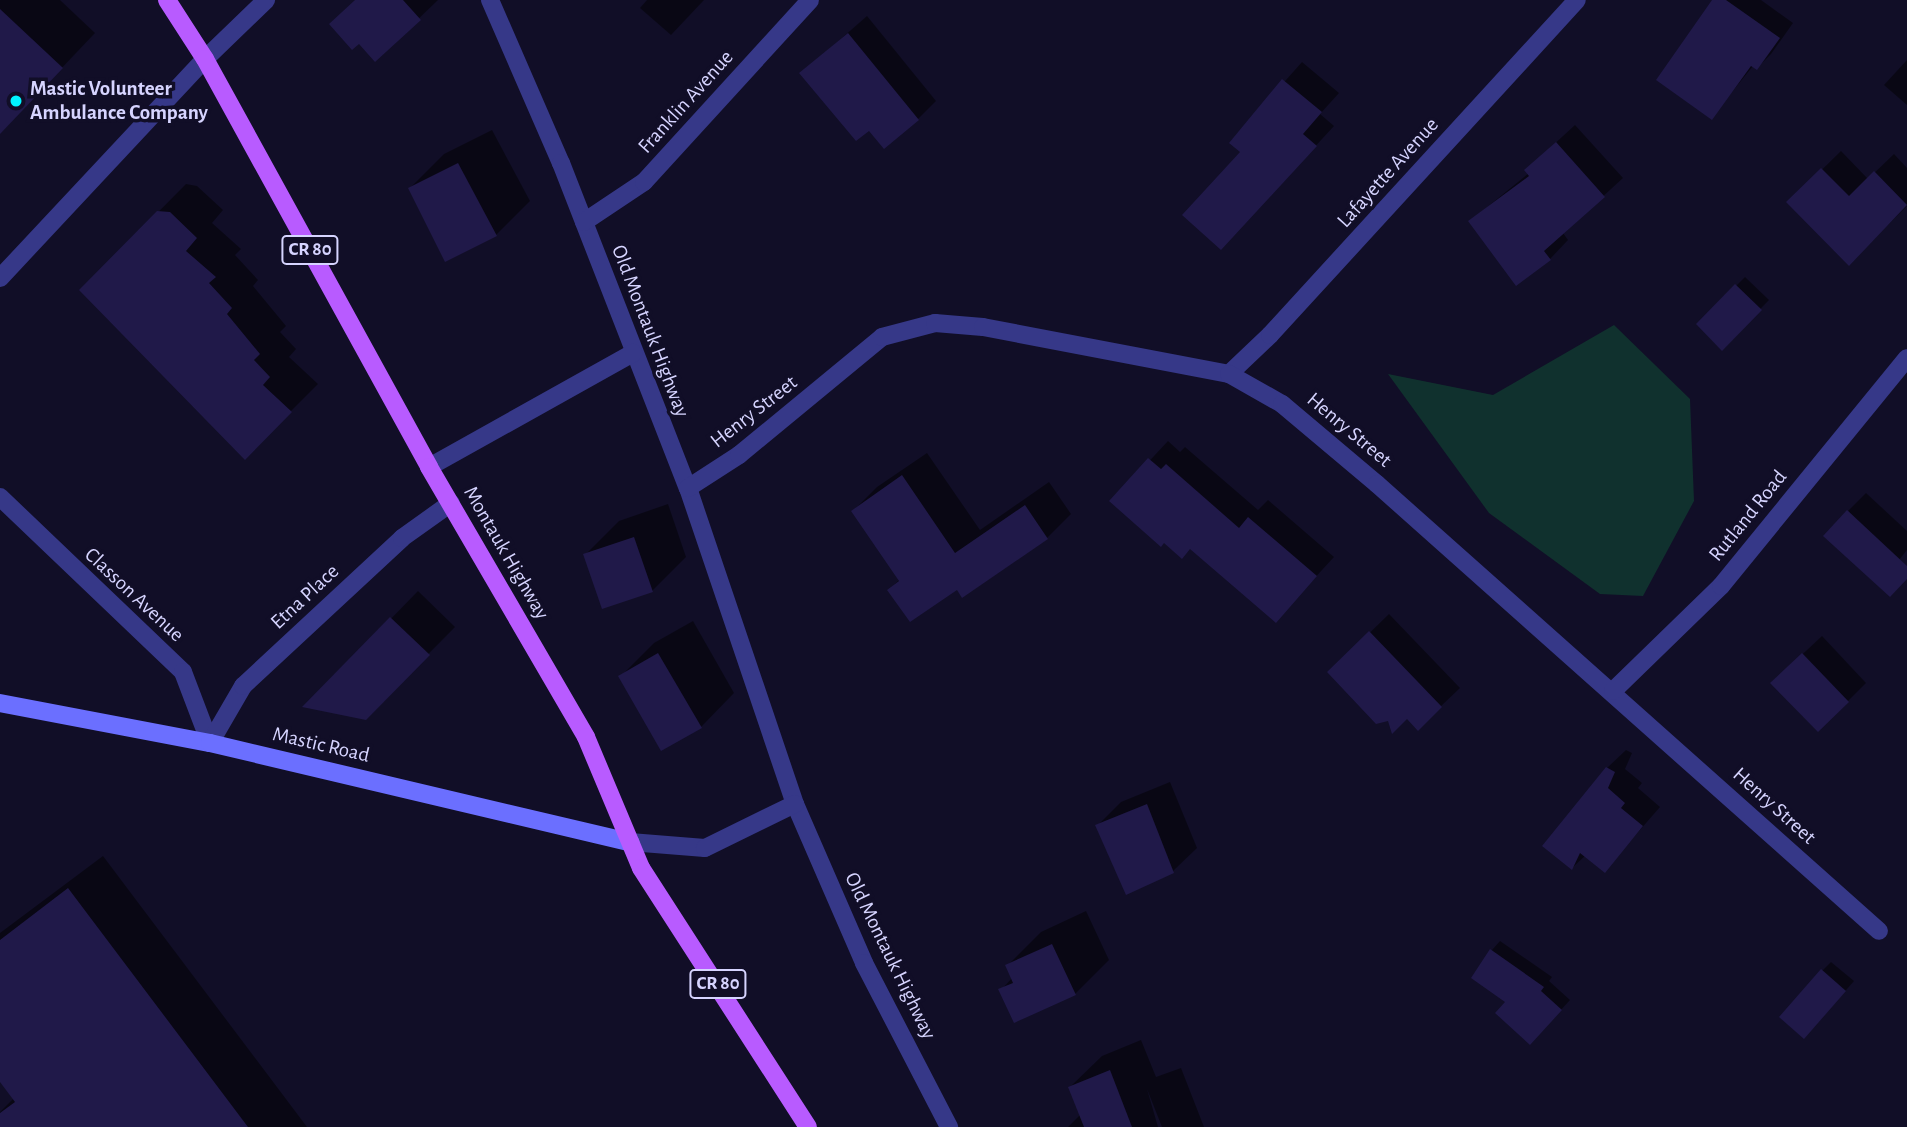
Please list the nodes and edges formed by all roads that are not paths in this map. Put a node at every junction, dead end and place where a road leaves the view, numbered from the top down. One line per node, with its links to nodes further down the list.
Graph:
1 (167, 0): 6 (main road, Montauk Highway / CR 80)
2 (266, 0): 6 (street)
3 (490, 0): 7 (street, Old Montauk Highway)
4 (810, 0): 7 (street, Franklin Avenue)
5 (1577, 0): 11 (street, Lafayette Avenue)
6 (205, 59): 8 (street); 12 (main road, Montauk Highway / CR 80)
7 (584, 222): 9 (street, Old Montauk Highway)
8 (0, 278)
9 (633, 353): 12 (street); 13 (street, Old Montauk Highway)
10 (1907, 358): 16 (street, Rutland Road)
11 (1229, 374): 13 (street, Henry Street); 16 (street, Henry Street)
12 (429, 467): 15 (main road, Montauk Highway / CR 80)
13 (688, 488): 19 (street, Old Montauk Highway)
14 (0, 497): 18 (street, Classon Avenue)
15 (451, 503): 18 (street, Etna Place); 20 (main road, Montauk Highway / CR 80)
16 (1613, 691): 21 (street, Henry Street)
17 (0, 703): 18 (main road, Mastic Road)
18 (210, 743): 20 (main road, Mastic Road)
19 (794, 804): 20 (street); 23 (street, Old Montauk Highway)
20 (630, 842): 22 (main road, Montauk Highway / CR 80)
21 (1879, 931)
22 (808, 1127)
23 (949, 1127)

